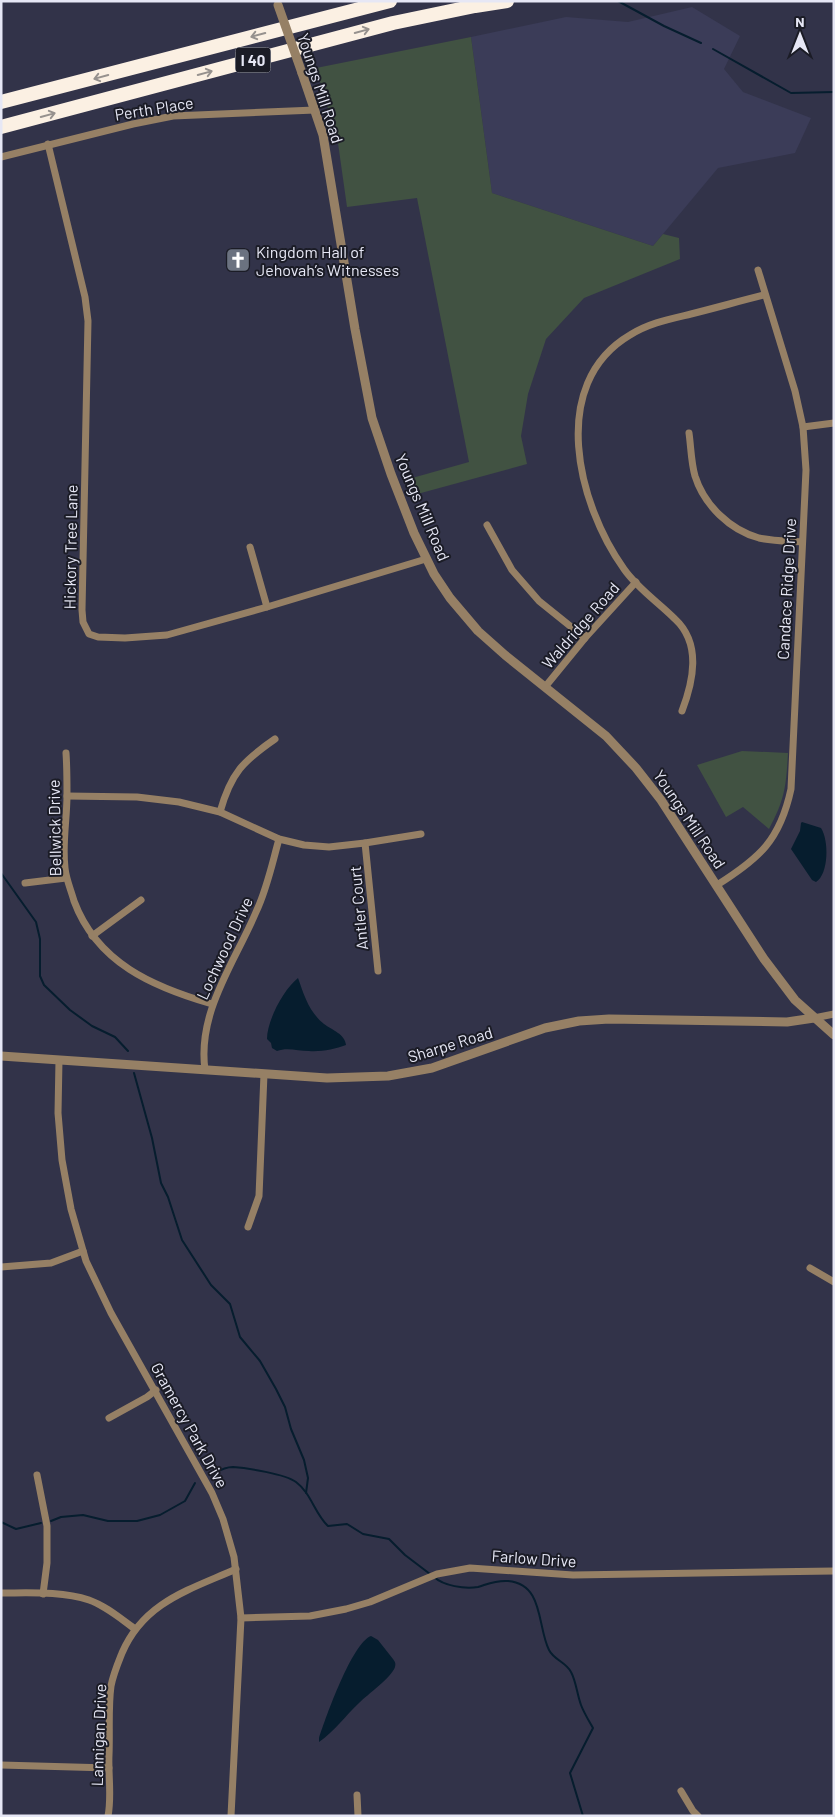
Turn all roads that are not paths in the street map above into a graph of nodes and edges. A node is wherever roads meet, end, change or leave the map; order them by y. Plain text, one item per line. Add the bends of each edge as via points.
1 (390, 1) edge
2 (507, 1) edge
3 (278, 3) edge
4 (1, 102) edge
5 (315, 110) junction
6 (1, 127) edge
7 (48, 144) junction
8 (1, 157) edge
9 (758, 270) dead end
10 (764, 295) junction
11 (834, 423) edge
12 (804, 427) junction
13 (689, 433) dead end
14 (487, 525) dead end
15 (802, 542) junction
16 (250, 547) dead end
17 (426, 559) junction
18 (636, 582) junction
19 (267, 607) junction
20 (585, 638) junction
21 (545, 687) junction
22 (682, 711) dead end
23 (275, 739) dead end
24 (66, 753) dead end
25 (67, 796) junction
26 (220, 812) junction
27 (420, 834) dead end
28 (279, 839) junction
29 (365, 843) junction
30 (66, 878) junction
31 (25, 883) dead end
32 (717, 885) junction
33 (142, 900) dead end
34 (92, 936) junction
35 (378, 971) dead end
36 (212, 1004) junction
37 (834, 1014) edge
38 (814, 1018) junction
39 (834, 1035) edge
40 (1, 1056) edge
41 (58, 1060) junction
42 (205, 1070) junction
43 (264, 1074) junction
44 (248, 1228) dead end
45 (83, 1251) junction
46 (1, 1267) edge
47 (810, 1268) dead end
48 (834, 1282) edge
49 (156, 1390) junction
50 (109, 1418) dead end
51 (37, 1475) dead end
52 (236, 1569) junction
53 (834, 1570) edge
54 (1, 1592) edge
55 (43, 1594) junction
56 (241, 1618) junction
57 (135, 1629) junction
58 (1, 1765) edge
59 (108, 1768) junction
60 (680, 1792) dead end
61 (358, 1795) dead end
62 (108, 1816) edge
63 (232, 1816) edge
64 (358, 1816) edge
65 (698, 1816) edge

1 -> 4 highway, I 40
6 -> 2 highway, I 40 via 393,23
3 - 5 street, Youngs Mill Road, bridge
5 - 7 street, Perth Place via 173,116
5 - 17 street, Youngs Mill Road via 328,158 369,408 391,474
7 - 8 street, Perth Place
7 - 19 street, Hickory Tree Lane via 88,321 83,622 89,634 98,637 156,636
9 - 10 street, Candace Ridge Drive
10 - 12 street, Candace Ridge Drive
10 - 18 street via 645,326 615,346 587,384 578,432 587,494 602,534 624,570
11 - 12 street
12 - 15 street, Candace Ridge Drive via 806,470
13 - 15 street via 699,486 722,518 760,538
14 - 20 street via 512,570 538,601
15 - 32 street, Candace Ridge Drive via 788,806 769,843 756,858
16 - 19 street
17 - 19 street, Hickory Tree Lane
17 - 21 street, Youngs Mill Road via 450,598 478,631
18 - 20 street, Waldridge Road
18 - 22 street via 677,620 686,633 693,667 692,684
20 - 21 street, Waldridge Road
21 - 32 street, Youngs Mill Road via 606,736 636,768
23 - 26 street via 252,755 236,774 229,784
24 - 25 street, Bellwick Drive
25 - 26 street via 162,800
25 - 30 street, Bellwick Drive
26 - 28 street
27 - 29 street
28 - 29 street via 329,847
28 - 36 street, Lochwood Drive via 262,898
29 - 35 street, Antler Court
30 - 31 street
30 - 34 street, Bellwick Drive via 78,911
32 - 38 street, Youngs Mill Road via 764,960 795,1000
33 - 34 street
34 - 36 street, Bellwick Drive via 104,951 135,974
36 - 42 street, Lochwood Drive via 204,1038
37 - 38 street
38 - 39 street, Youngs Mill Road
38 - 43 street, Sharpe Road via 777,1022 579,1021 545,1028 461,1059 410,1073 365,1078
40 - 41 street, Sharpe Road
41 - 42 street, Sharpe Road
41 - 45 street, Gramercy Park Drive via 62,1160
42 - 43 street, Sharpe Road
43 - 44 street via 259,1196
45 - 46 street via 51,1263
45 - 49 street, Gramercy Park Drive via 111,1313
47 - 48 street
49 - 50 street
49 - 52 street, Gramercy Park Drive via 212,1493 223,1519
51 - 55 street via 46,1526 47,1563
52 - 56 street, Gramercy Park Drive
52 - 57 street, Lannigan Drive via 166,1601
53 - 56 street, Farlow Drive via 573,1575 470,1568 437,1574 346,1609 310,1616
54 - 55 street
55 - 57 street via 89,1600
56 - 63 street, Gramercy Park Drive
57 - 59 street, Lannigan Drive via 111,1685
58 - 59 street
59 - 62 street, Lannigan Drive
60 - 65 street
61 - 64 street

